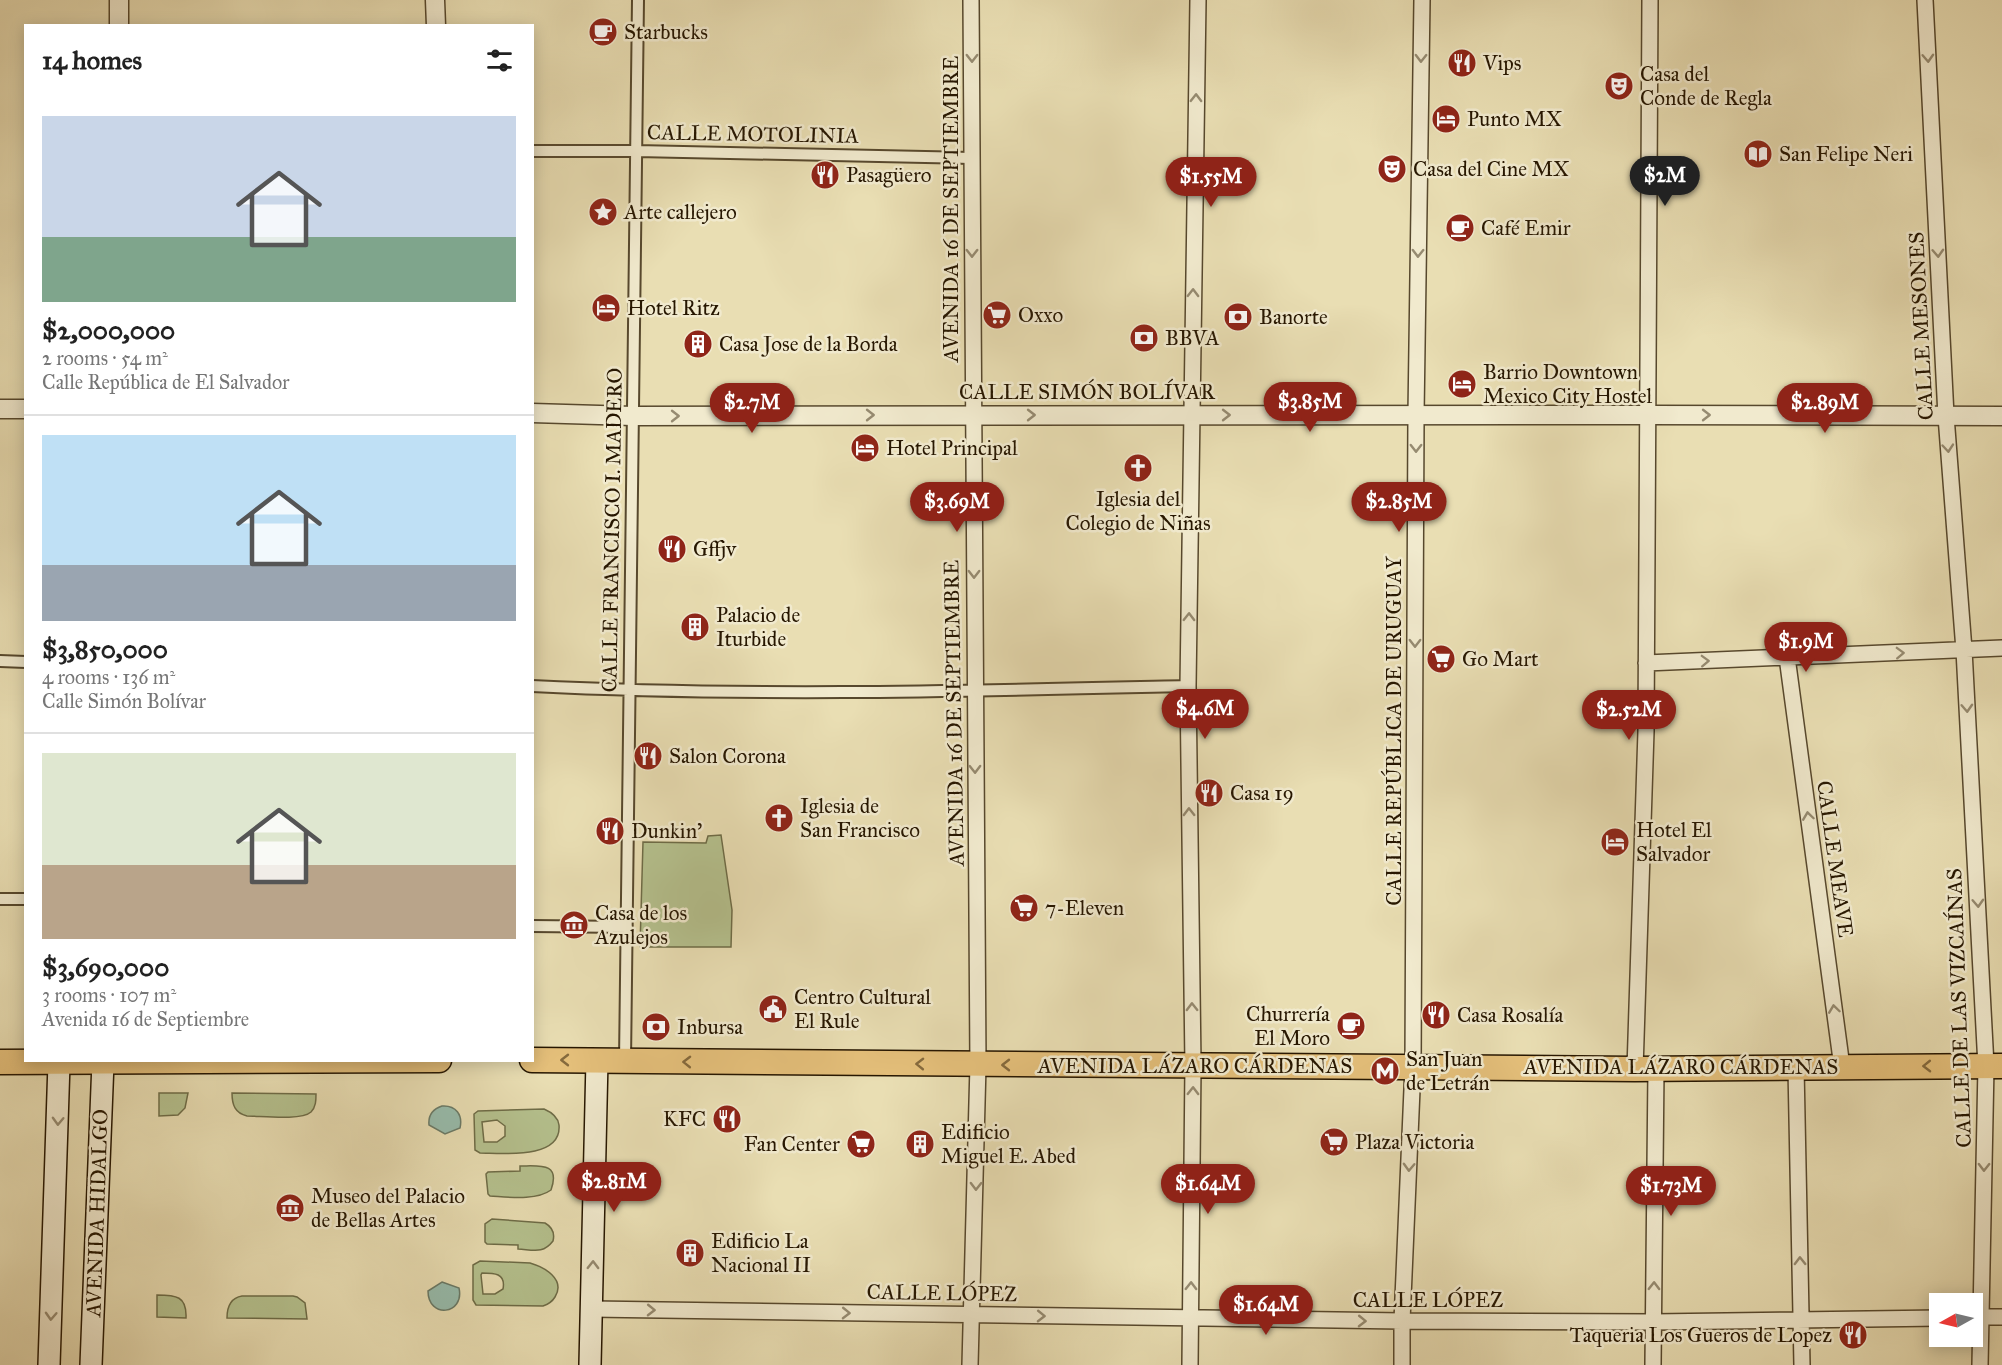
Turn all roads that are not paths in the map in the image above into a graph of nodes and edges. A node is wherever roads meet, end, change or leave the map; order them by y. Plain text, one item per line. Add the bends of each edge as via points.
1 (119, 0) edge
2 (435, 0) edge
3 (638, 0) edge
4 (971, 0) edge
5 (1198, 0) edge
6 (1422, 0) edge
7 (1650, 0) edge
8 (1926, 0) edge
9 (119, 24) edge
10 (436, 24) edge
11 (636, 151) junction
12 (534, 152) edge
13 (972, 158) junction
14 (0, 409) edge
15 (24, 409) edge
16 (534, 413) edge
17 (973, 415) junction
18 (1191, 415) junction
19 (1416, 415) junction
20 (1648, 415) junction
21 (633, 416) junction
22 (1946, 416) junction
23 (2002, 416) edge
24 (2002, 648) edge
25 (1964, 650) junction
26 (1787, 657) junction
27 (0, 661) edge
28 (24, 662) edge
29 (1646, 663) junction
30 (534, 686) edge
31 (1188, 686) junction
32 (630, 691) junction
33 (975, 691) junction
34 (0, 899) edge
35 (24, 899) edge
36 (534, 926) edge
37 (627, 927) junction
38 (534, 1060) edge
39 (597, 1060) junction
40 (625, 1061) junction
41 (0, 1062) edge
42 (81, 1062) edge
43 (103, 1062) edge
44 (59, 1063) junction
45 (978, 1065) junction
46 (1193, 1065) junction
47 (1413, 1066) junction
48 (1994, 1066) edge
49 (1842, 1067) junction
50 (1796, 1068) junction
51 (1646, 1069) junction
52 (1979, 1293) edge
53 (592, 1309) junction
54 (972, 1315) junction
55 (1983, 1317) edge
56 (2002, 1317) edge
57 (1190, 1318) junction
58 (1929, 1318) edge
59 (1801, 1320) junction
60 (1402, 1321) junction
61 (1654, 1322) junction
62 (1979, 1347) edge
63 (49, 1365) edge
64 (91, 1365) edge
65 (591, 1365) edge
66 (970, 1365) edge
67 (1190, 1365) edge
68 (1402, 1365) edge
69 (1653, 1365) edge
70 (1802, 1365) edge
71 (1980, 1365) edge

1 - 9 street
2 - 10 street
3 - 11 street, CALLE FRANCISCO I. MADERO
4 -> 13 street, AVENIDA 16 DE SEPTIEMBRE
18 -> 5 street
6 -> 19 street, CALLE REPÚBLICA DE URUGUAY
7 - 20 street
8 -> 22 street, CALLE MESONES
11 - 12 street, CALLE MOTOLINIA
11 - 13 street, CALLE MOTOLINIA
11 - 21 street, CALLE FRANCISCO I. MADERO
13 -> 17 street, AVENIDA 16 DE SEPTIEMBRE
14 - 15 street
16 - 21 street, CALLE SIMÓN BOLÍVAR
17 -> 18 street, CALLE SIMÓN BOLÍVAR
21 -> 17 street, CALLE SIMÓN BOLÍVAR
17 -> 33 street, AVENIDA 16 DE SEPTIEMBRE
18 -> 19 street, CALLE SIMÓN BOLÍVAR
31 -> 18 street
19 - 20 street, CALLE SIMÓN BOLÍVAR
19 -> 47 street, CALLE REPÚBLICA DE URUGUAY
20 -> 22 street, CALLE SIMÓN BOLÍVAR
20 - 29 street
21 - 32 street, CALLE FRANCISCO I. MADERO
22 - 23 street, CALLE SIMÓN BOLÍVAR
22 -> 25 street, CALLE MESONES
24 - 25 street
26 -> 25 street
25 -> 48 street, CALLE DE LAS VIZCAÍNAS
29 -> 26 street
49 -> 26 street, CALLE MEAVE
27 - 28 street
29 - 51 street
30 - 32 street
31 - 33 street
46 -> 31 street
32 - 33 street
32 - 37 street, CALLE FRANCISCO I. MADERO
33 -> 45 street, AVENIDA 16 DE SEPTIEMBRE
34 - 35 street
36 - 37 street
37 - 40 street, CALLE FRANCISCO I. MADERO
39 -> 38 main road, AVENIDA LÁZARO CÁRDENAS
39 - 40 main road, AVENIDA LÁZARO CÁRDENAS
53 -> 39 main road
45 -> 40 main road, AVENIDA LÁZARO CÁRDENAS
41 - 44 main road
42 - 44 main road
43 - 64 main road, AVENIDA HIDALGO
44 -> 63 main road, AVENIDA HIDALGO
46 -> 45 main road, AVENIDA LÁZARO CÁRDENAS
45 -> 54 street, AVENIDA 16 DE SEPTIEMBRE
46 - 47 main road, AVENIDA LÁZARO CÁRDENAS
57 -> 46 street
47 - 51 main road, AVENIDA LÁZARO CÁRDENAS
47 -> 60 street, CALLE REPÚBLICA DE URUGUAY
48 -> 49 main road, AVENIDA LÁZARO CÁRDENAS
48 -> 52 street, CALLE DE LAS VIZCAÍNAS
49 - 50 main road, AVENIDA LÁZARO CÁRDENAS
50 - 51 main road, AVENIDA LÁZARO CÁRDENAS
59 -> 50 street
61 -> 51 street
53 -> 54 street, CALLE LÓPEZ
53 - 65 main road
54 -> 57 street, CALLE LÓPEZ
54 - 66 street, AVENIDA 16 DE SEPTIEMBRE
55 - 56 street
57 -> 60 street, CALLE LÓPEZ
57 - 67 street
58 - 59 street, CALLE LÓPEZ
59 - 61 street, CALLE LÓPEZ
59 - 70 street
60 - 61 street, CALLE LÓPEZ
60 - 68 street, CALLE REPÚBLICA DE URUGUAY
61 - 69 street
62 - 71 street, CALLE DE LAS VIZCAÍNAS

